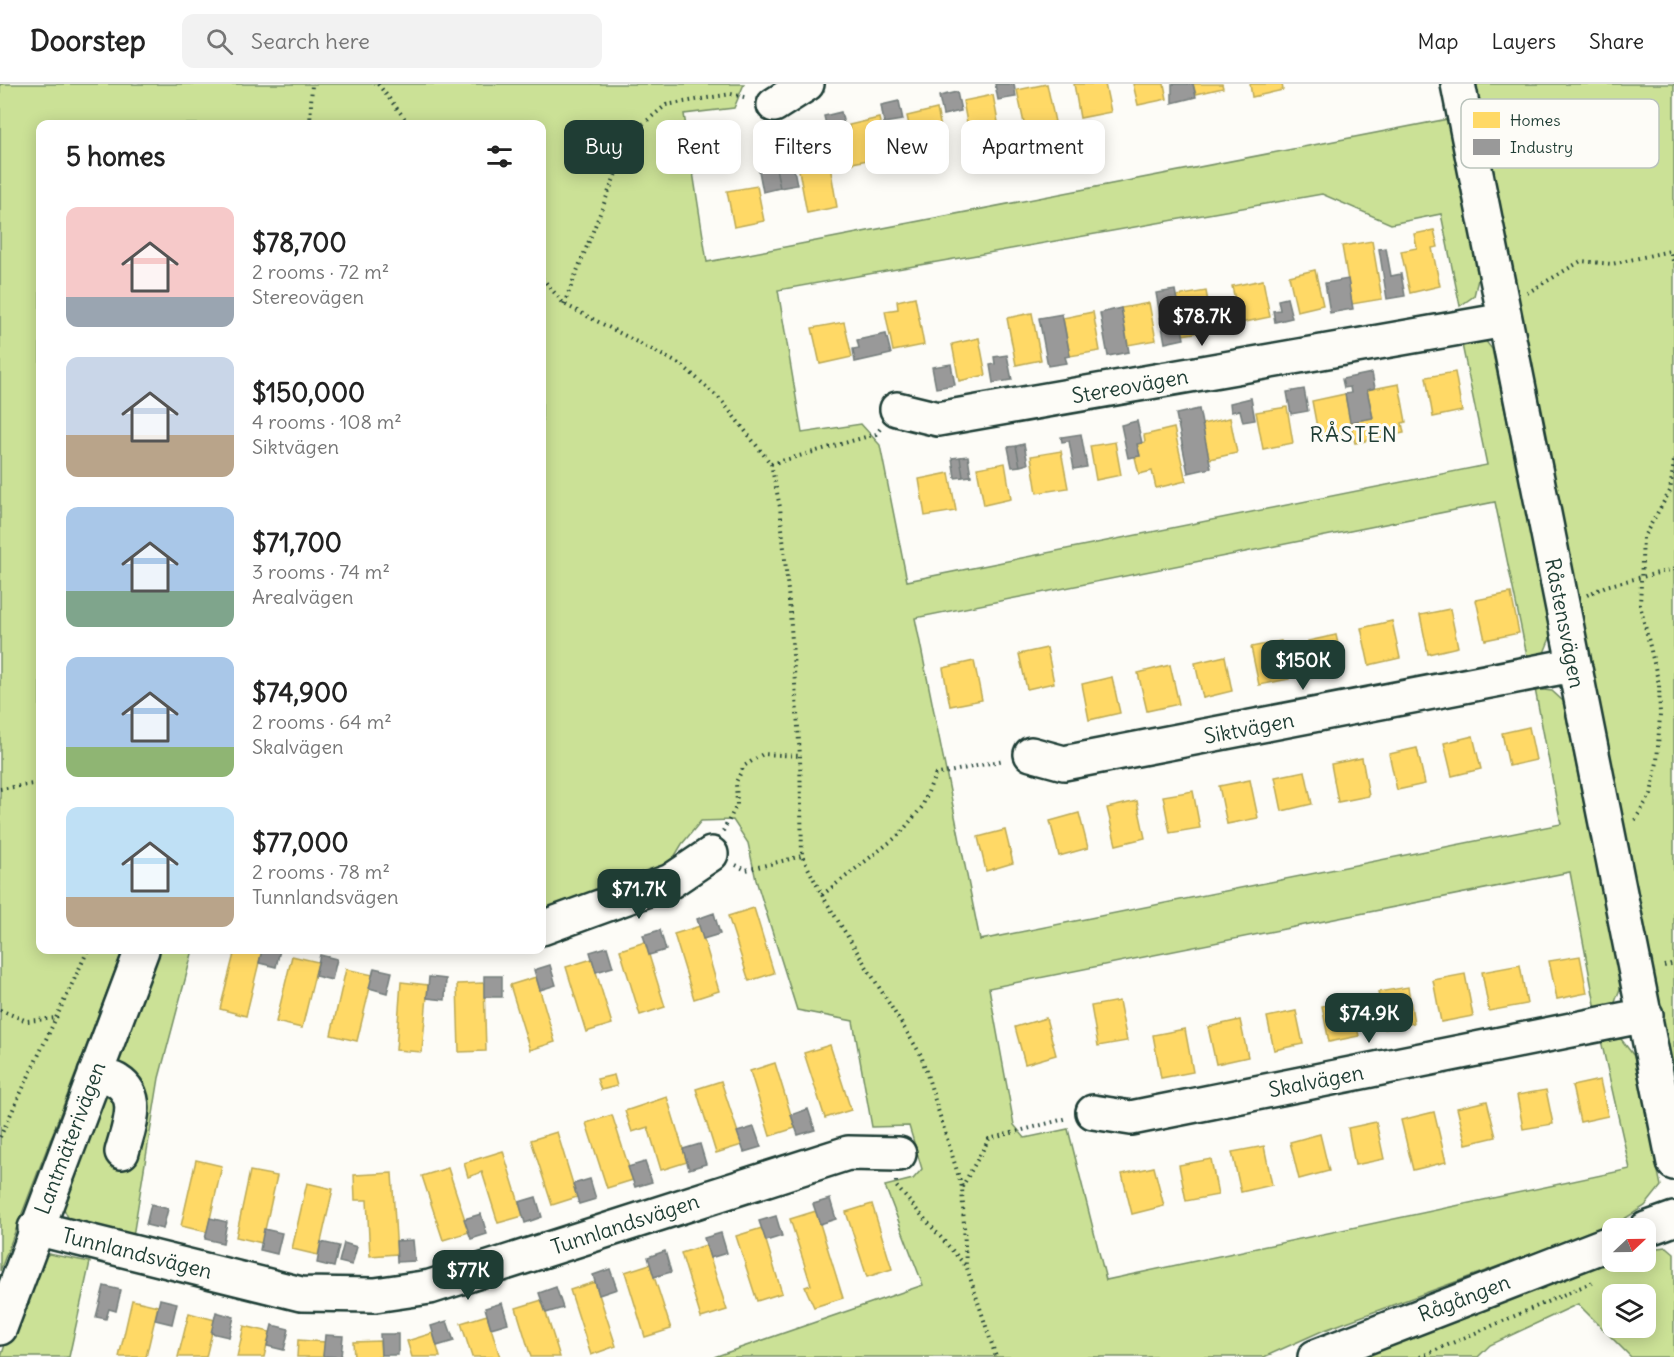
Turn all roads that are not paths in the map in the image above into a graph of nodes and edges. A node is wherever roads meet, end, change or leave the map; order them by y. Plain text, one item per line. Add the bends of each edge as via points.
1 (807, 84) edge
2 (1458, 84) edge
3 (1461, 99) edge
4 (774, 105) road end
5 (1475, 168) edge
6 (1503, 313) junction
7 (897, 409) road end
8 (1573, 665) junction
9 (1031, 754) road end
10 (711, 854) road end
11 (546, 927) edge
12 (140, 954) edge
13 (1646, 1015) junction
14 (94, 1074) junction
15 (1093, 1112) road end
16 (122, 1152) dead end
17 (899, 1154) road end
18 (1674, 1163) edge
19 (1674, 1219) edge
20 (1656, 1225) edge
21 (35, 1228) junction
22 (1602, 1246) edge
23 (0, 1328) edge
24 (1316, 1357) edge

1 - 4 street
2 - 3 street, Råstensvägen
5 - 6 street, Råstensvägen
6 - 7 street, Stereovägen via 938,420
6 - 8 street, Råstensvägen
8 - 9 street, Siktvägen via 1064,763
8 - 13 street, Råstensvägen
10 - 11 street via 671,881
12 - 14 street, Lantmäterivägen
13 - 15 street, Skalvägen via 1131,1118
13 - 18 street, Råstensvägen
14 - 16 street via 118,1081 130,1096 133,1108
14 - 21 street, Lantmäterivägen
17 - 21 street, Tunnlandsvägen via 848,1153 430,1287 375,1295 301,1294
19 - 20 street
21 - 23 street, Lantmäterivägen
22 - 24 street, Rågången

